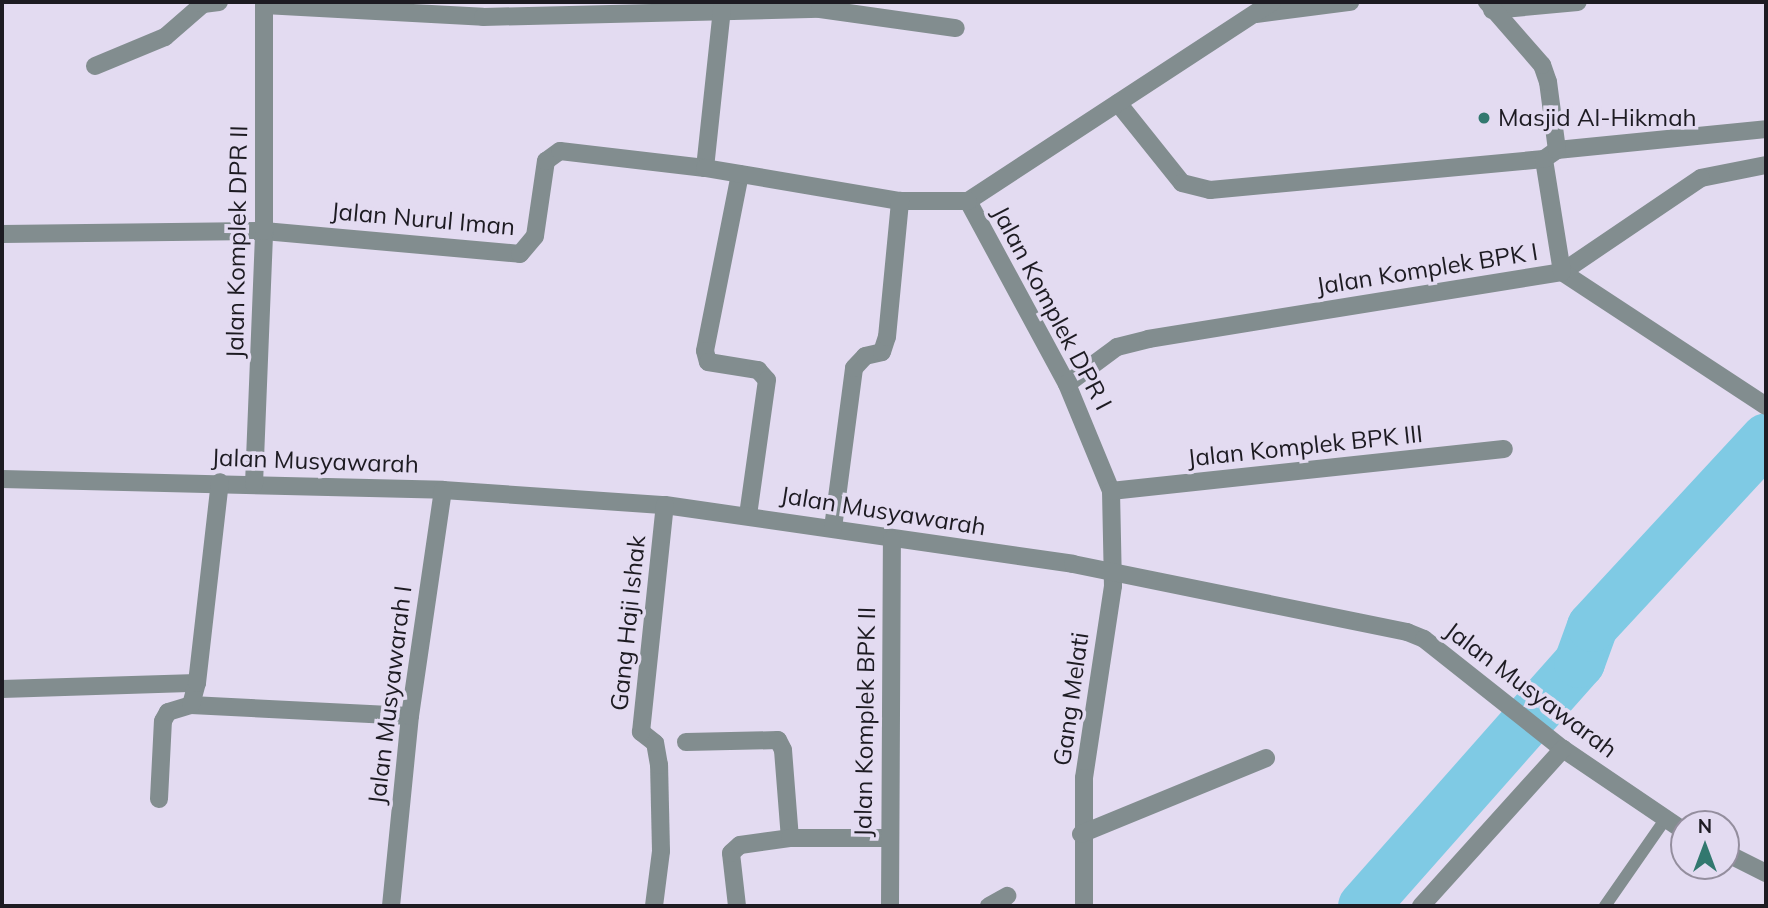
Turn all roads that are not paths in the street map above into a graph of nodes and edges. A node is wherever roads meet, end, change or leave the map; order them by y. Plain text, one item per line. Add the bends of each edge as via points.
1 (219, 2) edge
2 (1272, 2) edge
3 (1350, 2) edge
4 (1578, 2) edge
5 (264, 4) edge
6 (819, 5) edge
7 (1490, 6) edge
8 (723, 9) junction
9 (483, 10) edge
10 (1245, 16) junction
11 (956, 28) dead end
12 (95, 66) dead end
13 (1118, 103) junction
14 (1766, 129) edge
15 (1551, 154) junction
16 (1766, 164) edge
17 (705, 169) junction
18 (740, 174) junction
19 (900, 201) junction
20 (968, 201) junction
21 (264, 231) junction
22 (2, 234) edge
23 (1562, 272) junction
24 (1067, 384) junction
25 (1766, 406) edge
26 (1504, 449) dead end
27 (2, 480) edge
28 (220, 482) junction
29 (254, 484) junction
30 (443, 490) junction
31 (1111, 491) junction
32 (665, 505) junction
33 (748, 514) junction
34 (833, 528) junction
35 (892, 538) junction
36 (1113, 572) junction
37 (197, 683) junction
38 (2, 689) edge
39 (191, 705) junction
40 (410, 716) junction
41 (686, 742) dead end
42 (1562, 748) junction
43 (1266, 758) dead end
44 (159, 799) dead end
45 (1664, 821) junction
46 (1670, 824) edge
47 (1081, 834) junction
48 (790, 838) junction
49 (887, 838) junction
50 (1740, 860) edge
51 (1766, 873) edge
52 (1007, 896) dead end
53 (391, 906) edge
54 (654, 906) edge
55 (737, 906) edge
56 (890, 906) edge
57 (989, 906) edge
58 (1084, 906) edge
59 (1421, 906) edge
60 (1605, 906) edge

1 - 12 street via 203,4 165,37
2 - 10 street, Jalan Komplek DPR I
3 - 10 street
4 - 7 street
5 - 9 street
5 - 21 street, Jalan Komplek DPR II
6 - 8 street
6 - 11 street
7 - 15 street, Jalan Komplek BPK I via 1542,65 1556,123
8 - 9 street
8 - 17 street
10 - 13 street, Jalan Komplek DPR I
13 - 15 street via 1173,174 1196,188
13 - 20 street, Jalan Komplek DPR I
14 - 15 street
15 - 23 street, Jalan Komplek BPK I
16 - 23 street via 1701,178
17 - 18 street, Jalan Nurul Iman
17 - 21 street, Jalan Nurul Iman via 554,152 546,161 535,236 520,254
18 - 19 street, Jalan Nurul Iman
18 - 33 street via 705,351 708,362 758,370 767,380
19 - 20 street, Jalan Nurul Iman
19 - 34 street via 887,337 882,352 865,356 854,368
20 - 24 street, Jalan Komplek DPR I
21 - 22 street, Jalan Nurul Iman
21 - 29 street, Jalan Komplek DPR II
23 - 24 street, Jalan Komplek BPK I via 1148,339 1117,347
23 - 25 street
24 - 31 street, Jalan Komplek DPR I
26 - 31 street, Jalan Komplek BPK III
27 - 28 street, Jalan Musyawarah
28 - 29 street, Jalan Musyawarah
28 - 37 street
29 - 30 street, Jalan Musyawarah
30 - 32 street, Jalan Musyawarah
30 - 40 street, Jalan Musyawarah I
31 - 36 street, Jalan Komplek DPR I
32 - 33 street, Jalan Musyawarah
32 - 54 street, Gang Haji Ishak via 641,732 655,743 659,765 661,852
33 - 34 street, Jalan Musyawarah
34 - 35 street, Jalan Musyawarah
35 - 36 street, Jalan Musyawarah
35 - 49 street, Jalan Komplek BPK II
36 - 42 street, Jalan Musyawarah via 1413,634
36 - 47 street, Gang Melati via 1084,778
37 - 38 street
37 - 39 street
39 - 40 street
39 - 44 street via 168,712 163,721
40 - 53 street, Jalan Musyawarah I
41 - 48 street via 778,740 783,750
42 - 45 street, Jalan Musyawarah
42 - 59 street
43 - 47 street
45 - 46 street, Jalan Musyawarah
45 - 60 lane
47 - 58 street, Gang Melati
48 - 49 street
48 - 55 street via 734,848
49 - 56 street, Jalan Komplek BPK II
50 - 51 street
52 - 57 street

